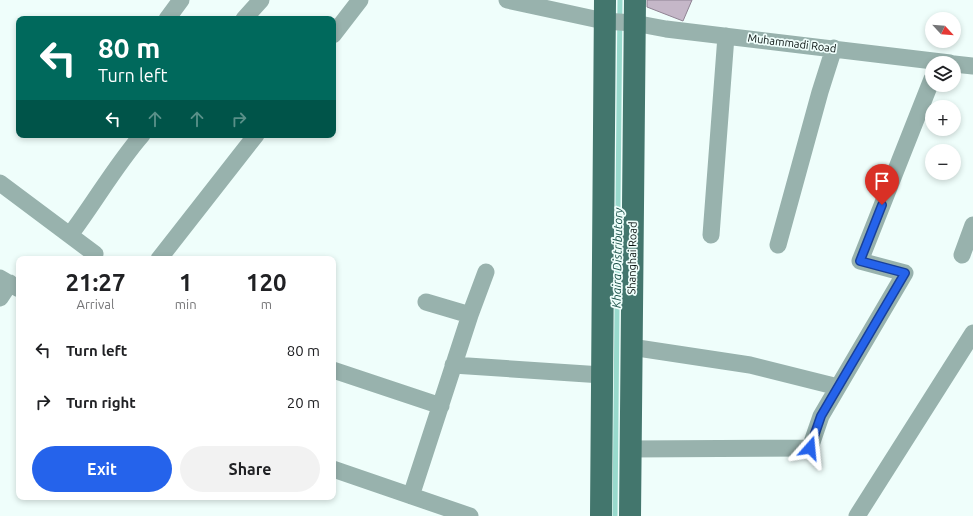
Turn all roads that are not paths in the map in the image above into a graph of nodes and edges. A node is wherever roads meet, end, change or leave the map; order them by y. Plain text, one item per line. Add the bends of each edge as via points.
1 (181, 0) edge
2 (261, 0) edge
3 (360, 0) edge
4 (507, 0) edge
5 (635, 0) edge
6 (169, 16) edge
7 (247, 16) edge
8 (617, 18) edge
9 (336, 31) edge
10 (726, 36) junction
11 (834, 48) junction
12 (925, 60) edge
13 (961, 65) edge
14 (973, 66) edge
15 (927, 92) edge
16 (140, 138) edge
17 (254, 138) edge
18 (0, 183) edge
19 (973, 225) edge
20 (70, 235) junction
21 (711, 235) dead end
22 (778, 245) dead end
23 (962, 255) dead end
24 (94, 256) edge
25 (161, 256) edge
26 (486, 272) dead end
27 (10, 283) edge
28 (0, 298) edge
29 (426, 302) dead end
30 (470, 315) junction
31 (973, 333) edge
32 (631, 347) junction
33 (454, 365) junction
34 (336, 371) edge
35 (602, 376) junction
36 (838, 387) junction
37 (441, 406) junction
38 (630, 449) junction
39 (336, 470) edge
40 (411, 496) junction
41 (470, 516) edge
42 (601, 516) edge
43 (630, 516) edge
44 (857, 516) edge

1 - 6 street
2 - 7 street
3 - 9 street
4 - 8 street, Muhammadi Road
5 - 8 main road, Shanghai Road
8 - 10 street, Muhammadi Road
8 - 32 main road, Shanghai Road
8 - 35 main road, Shanghai Road
10 - 11 street, Muhammadi Road
10 - 21 street
11 - 12 street, Muhammadi Road
11 - 22 street
13 - 14 street, Muhammadi Road
15 - 36 street via 860,261 905,273
16 - 20 street
17 - 25 street
18 - 20 street
19 - 23 street
20 - 24 street via 95,254
26 - 30 street
27 - 28 street
29 - 30 street
30 - 33 street
31 - 44 street
32 - 36 street via 750,365
32 - 38 main road, Shanghai Road
33 - 35 street
33 - 37 street
34 - 37 street
35 - 42 main road, Shanghai Road
36 - 38 street via 821,416 810,448
37 - 40 street
38 - 43 main road, Shanghai Road
39 - 40 street
40 - 41 street

